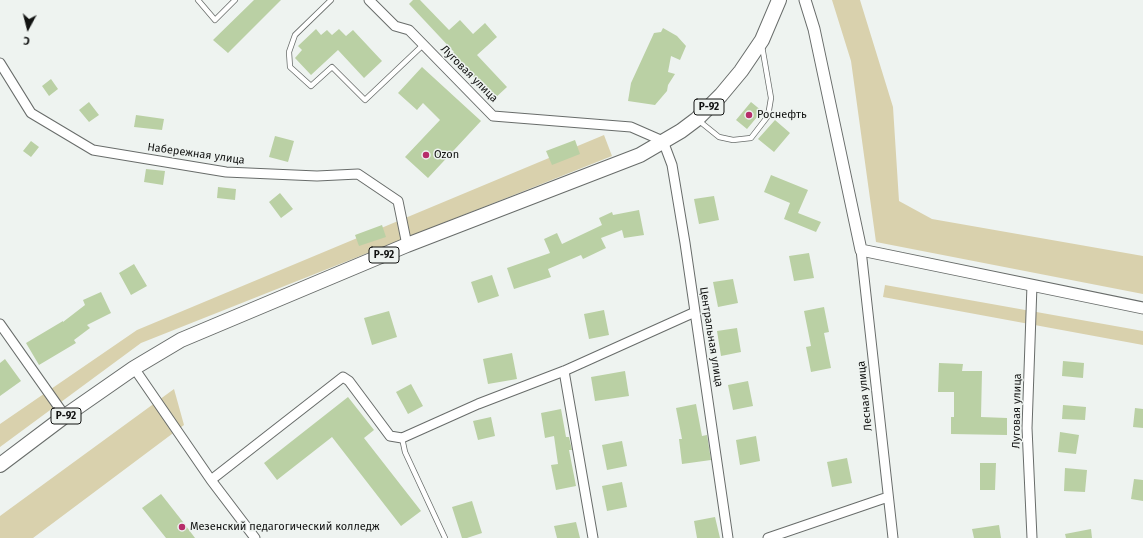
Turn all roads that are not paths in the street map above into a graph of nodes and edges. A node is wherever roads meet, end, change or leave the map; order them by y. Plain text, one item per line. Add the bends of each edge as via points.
1 (198, 0) edge
2 (235, 0) edge
3 (331, 0) edge
4 (369, 0) edge
5 (778, 0) edge
6 (805, 0) edge
7 (762, 40) junction
8 (423, 45) junction
9 (0, 63) edge
10 (697, 119) junction
11 (663, 141) junction
12 (408, 245) junction
13 (861, 250) junction
14 (1032, 285) junction
15 (1143, 308) edge
16 (696, 312) junction
17 (0, 324) edge
18 (134, 368) junction
19 (564, 371) junction
20 (65, 416) junction
21 (402, 438) junction
22 (0, 465) edge
23 (211, 480) junction
24 (888, 497) junction
25 (255, 538) edge
26 (445, 538) edge
27 (593, 538) edge
28 (728, 538) edge
29 (768, 538) edge
30 (893, 538) edge
31 (1032, 538) edge

1 - 2 lane via 215,20
3 - 8 lane via 295,35 289,52 290,67 311,86 332,68 365,100
4 - 8 street, Луговая улица via 395,26 409,30
5 - 7 main road, Р-92
6 - 13 street via 814,28
7 - 10 main road, Р-92 via 741,71
7 - 10 lane via 771,98 768,116 751,138 733,140 719,137
8 - 11 street, Луговая улица via 493,116 632,127
9 - 12 street, Набережная улица via 31,113 93,150 226,172 317,176 358,174 398,201
10 - 11 main road, Р-92
11 - 12 main road, Р-92 via 640,155
11 - 16 street, Центральная улица via 672,165
12 - 18 main road, Р-92 via 181,340
13 - 14 street
13 - 24 street, Лесная улица
14 - 15 street
14 - 31 street, Луговая улица via 1027,428
16 - 19 street
16 - 28 street, Центральная улица
17 - 20 street
18 - 20 main road, Р-92
18 - 23 street
19 - 21 street via 478,404
19 - 27 street
20 - 22 main road, Р-92
21 - 23 street via 390,436 349,380 343,377
21 - 26 lane via 405,452
23 - 25 street
24 - 29 street
24 - 30 street, Лесная улица

